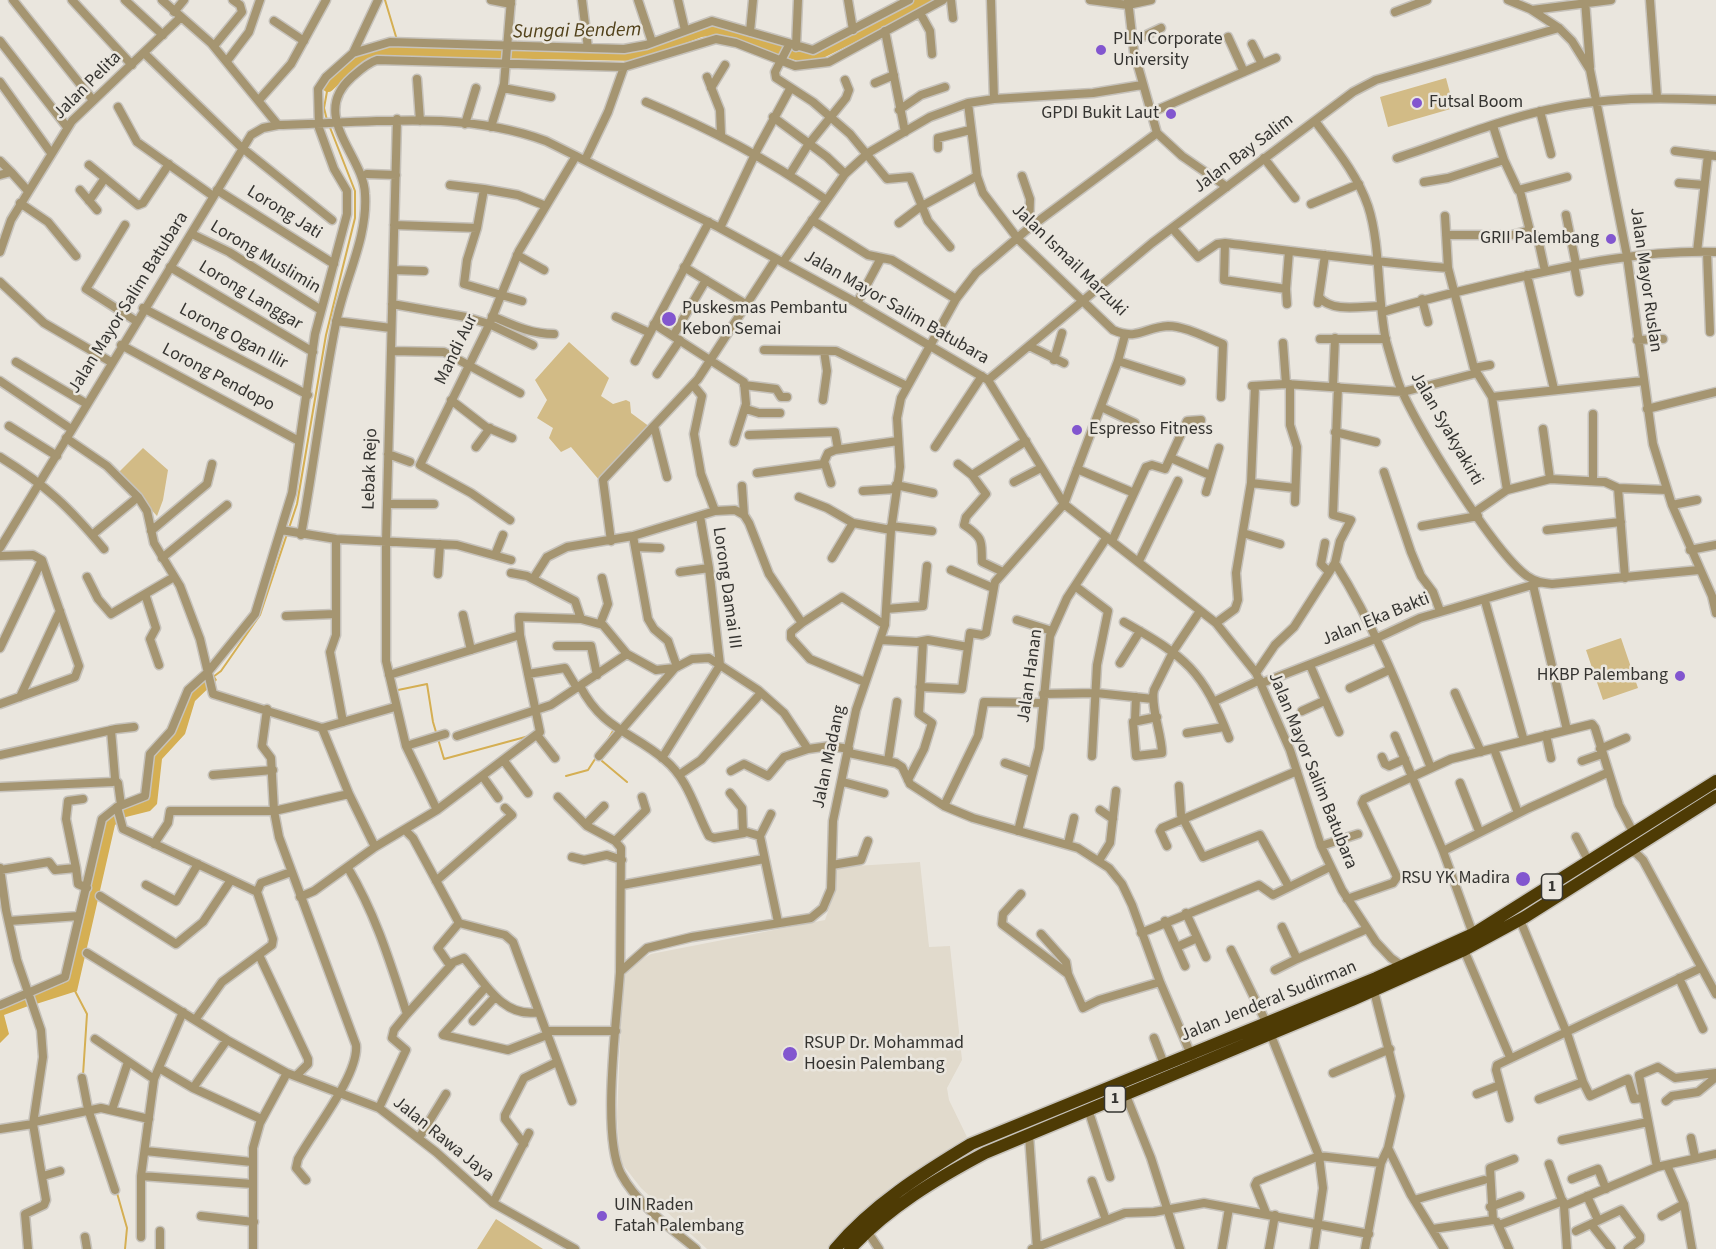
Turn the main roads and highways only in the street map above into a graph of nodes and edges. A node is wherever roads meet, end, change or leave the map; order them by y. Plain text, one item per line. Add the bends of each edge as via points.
1 (1716, 780) edge
2 (1716, 796) edge
3 (1621, 850) junction
4 (1268, 1028) junction
5 (1193, 1059) junction
6 (1123, 1089) junction
7 (1068, 1111) junction
8 (836, 1249) edge
9 (850, 1249) edge

1 - 3 highway, Jalan Jenderal Sudirman / 1 via 1633,832
2 - 3 highway, Jalan Jenderal Sudirman / 1
3 - 4 highway, Jalan Jenderal Sudirman / 1 via 1589,862 1473,934
3 - 4 highway, Jalan Jenderal Sudirman / 1 via 1520,920 1464,950 1374,991
4 - 5 highway, Jalan Jenderal Sudirman / 1
5 - 6 highway, Jalan Jenderal Sudirman / 1
5 - 6 highway, Jalan Jenderal Sudirman / 1 via 1164,1064
6 - 7 highway, Jalan Jenderal Sudirman / 1
6 - 7 highway, Jalan Jenderal Sudirman / 1 via 1088,1109
7 - 8 highway, Jalan Jenderal Sudirman / 1 via 971,1144 877,1209
7 - 9 highway, Jalan Jenderal Sudirman / 1 via 1029,1135 939,1177 867,1231

